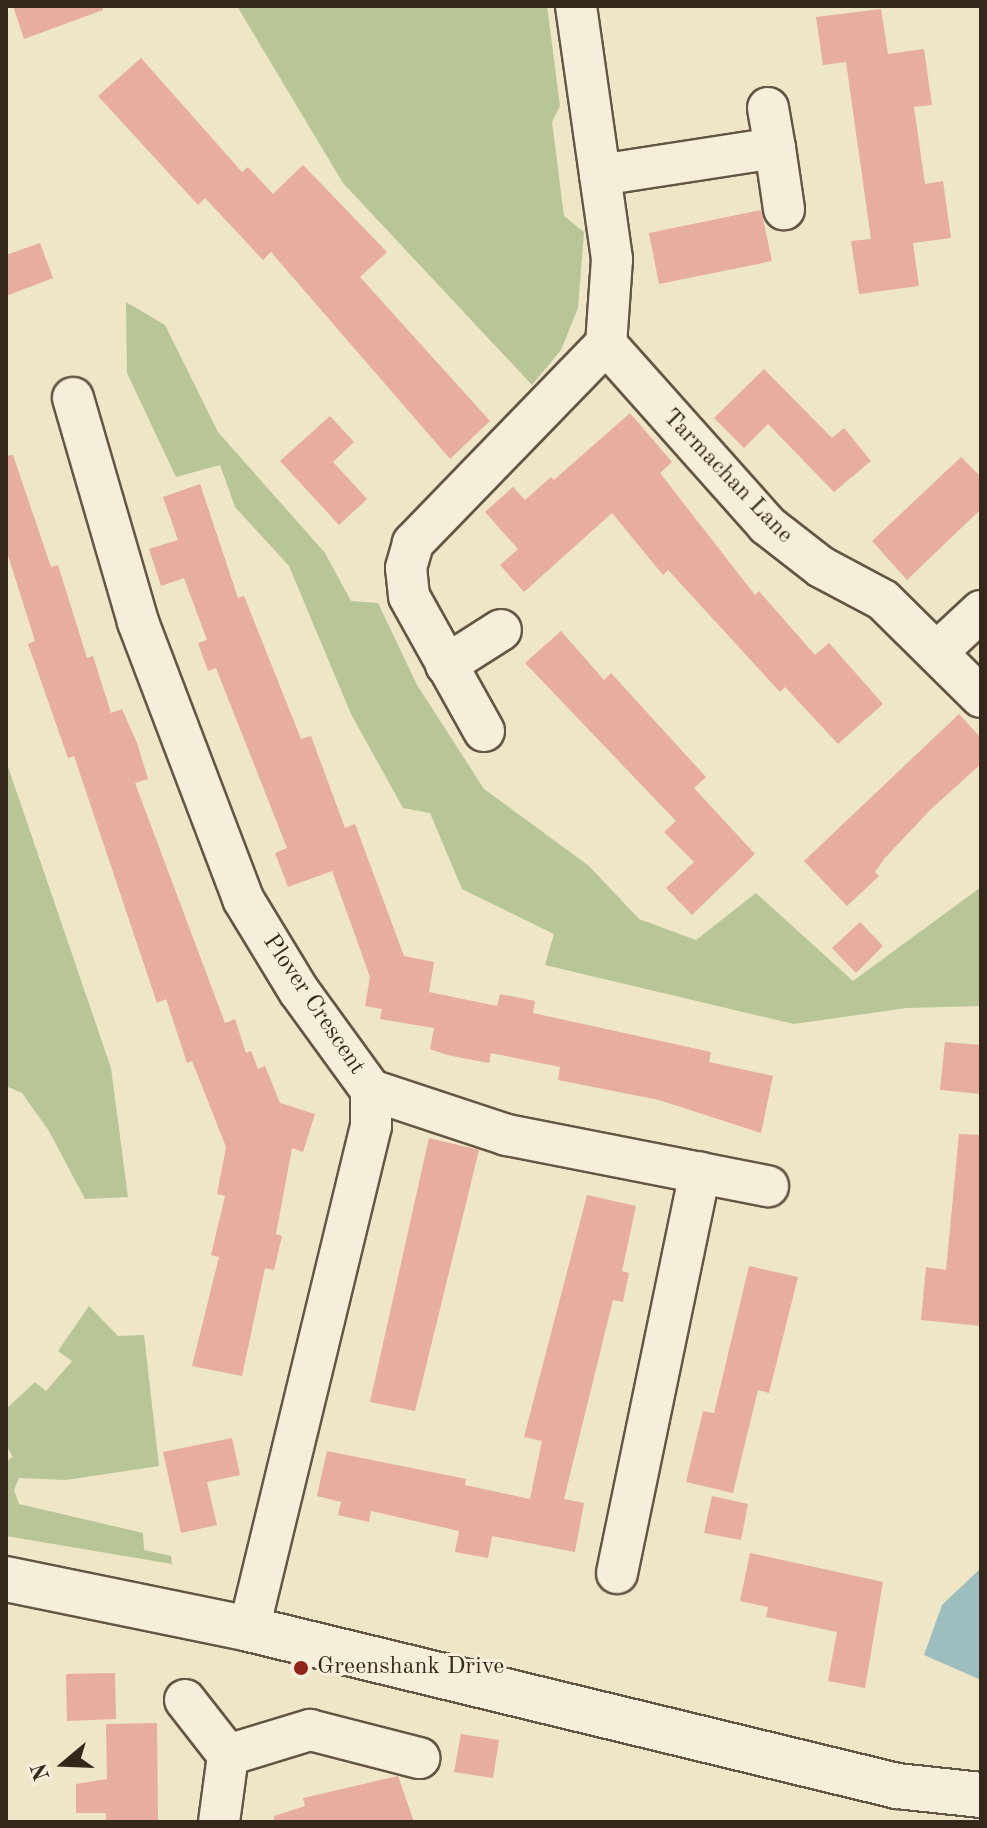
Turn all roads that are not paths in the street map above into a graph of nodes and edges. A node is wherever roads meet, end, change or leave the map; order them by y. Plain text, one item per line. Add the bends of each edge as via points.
1 (576, 6) edge
2 (768, 108) dead end
3 (775, 148) junction
4 (600, 175) junction
5 (784, 209) dead end
6 (606, 344) junction
7 (73, 398) dead end
8 (981, 611) edge
9 (501, 630) dead end
10 (937, 652) junction
11 (446, 665) junction
12 (981, 697) edge
13 (484, 731) dead end
14 (371, 1090) junction
15 (700, 1173) junction
16 (768, 1186) dead end
17 (617, 1573) dead end
18 (6, 1579) edge
19 (249, 1629) junction
20 (185, 1700) dead end
21 (228, 1755) junction
22 (419, 1758) dead end
23 (897, 1786) junction
24 (981, 1795) edge
25 (219, 1822) edge
26 (948, 1822) edge

1 - 4 street
2 - 3 street
3 - 4 street
3 - 5 street
4 - 6 street via 612,259
6 - 10 street, Tarmachan Lane via 767,525 821,567 883,600
6 - 11 street via 413,543 406,568 409,596
7 - 14 street, Plover Crescent via 138,622 243,899 299,991
8 - 10 street
9 - 11 street
10 - 12 street, Tarmachan Lane
11 - 13 street
14 - 15 street via 507,1135
14 - 19 street, Plover Crescent via 371,1126
15 - 16 street
15 - 17 street
18 - 19 street
19 - 23 street
20 - 21 street
21 - 22 street via 310,1730
21 - 25 street
23 - 24 street
23 - 26 street

